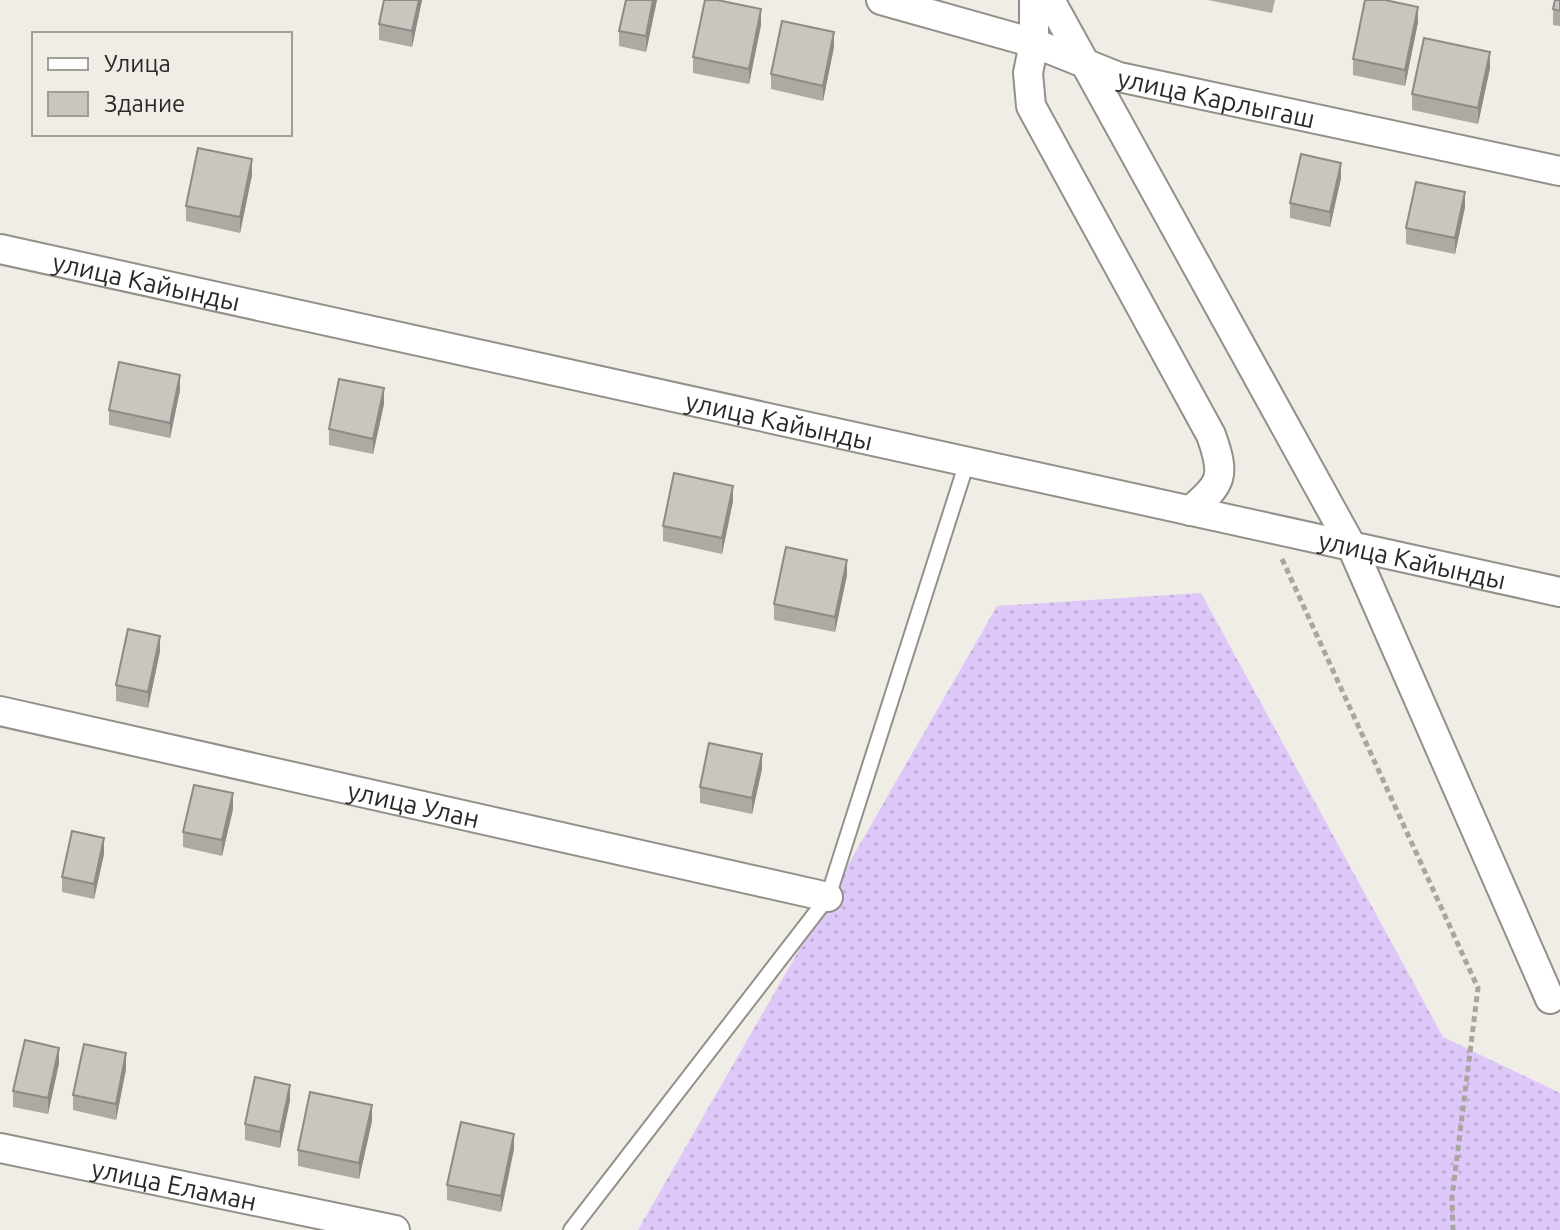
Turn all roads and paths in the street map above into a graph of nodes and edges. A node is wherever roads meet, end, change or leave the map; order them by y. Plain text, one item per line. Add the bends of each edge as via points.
1 (881, 0) edge
2 (1034, 0) edge
3 (1050, 0) edge
4 (1034, 43) junction
5 (1084, 63) junction
6 (1560, 171) edge
7 (0, 249) edge
8 (967, 462) junction
9 (1190, 511) junction
10 (1268, 528) junction
11 (1352, 547) junction
12 (1560, 592) edge
13 (0, 711) edge
14 (828, 897) junction
15 (1550, 999) dead end
16 (0, 1148) edge
17 (395, 1230) edge
18 (571, 1230) edge
19 (1453, 1230) edge

1 - 4 street, улица Карлыгаш
2 - 4 street
3 - 5 street
4 - 5 street, улица Карлыгаш
4 - 9 street via 1028,73 1031,106 1211,435 1221,463 1215,489
5 - 6 street, улица Карлыгаш via 1119,77
5 - 11 street
7 - 8 street, улица Кайынды
8 - 9 street, улица Кайынды
8 - 14 lane
9 - 10 street, улица Кайынды
10 - 11 street, улица Кайынды
10 - 19 path via 1478,988 1452,1197
11 - 12 street, улица Кайынды
11 - 15 street
13 - 14 street, улица Улан
14 - 18 lane
16 - 17 street, улица Еламан

